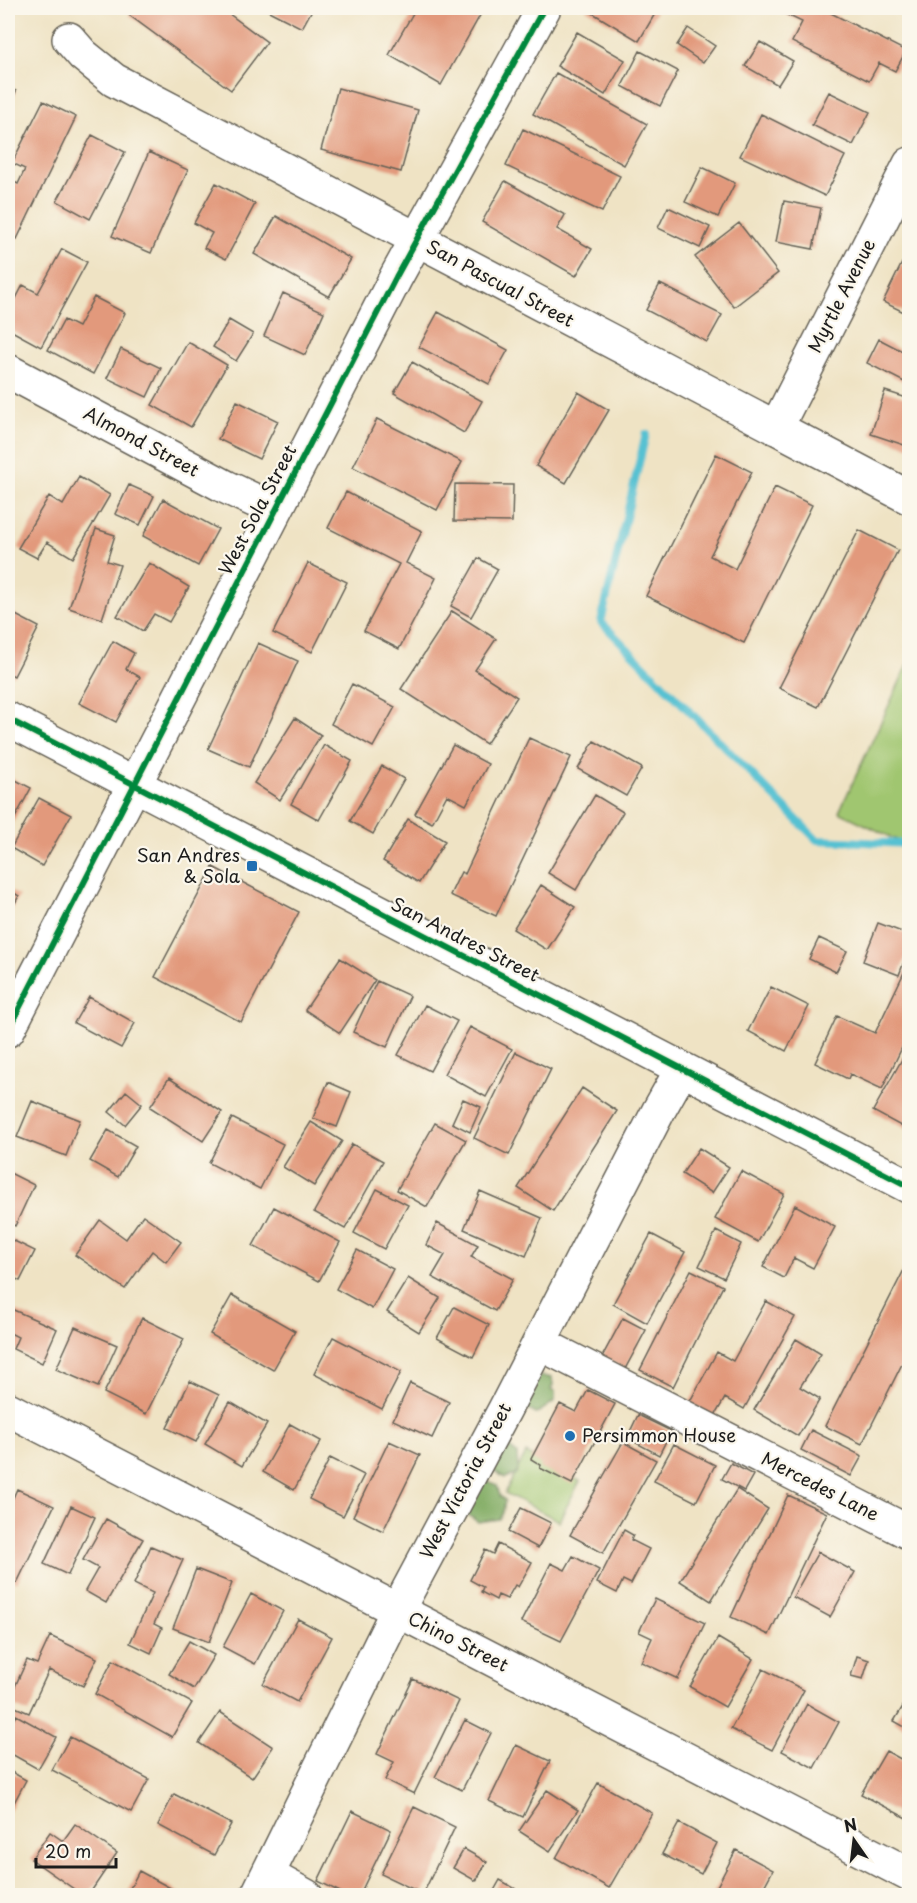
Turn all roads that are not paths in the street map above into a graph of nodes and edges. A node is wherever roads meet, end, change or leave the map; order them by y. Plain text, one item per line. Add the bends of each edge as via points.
1 (544, 8) edge
2 (69, 39) dead end
3 (909, 164) edge
4 (416, 240) junction
5 (8, 371) edge
6 (776, 428) junction
7 (909, 498) edge
8 (275, 510) junction
9 (8, 719) edge
10 (134, 785) junction
11 (8, 1030) edge
12 (682, 1069) junction
13 (909, 1187) edge
14 (539, 1343) junction
15 (8, 1409) edge
16 (909, 1533) edge
17 (397, 1611) junction
18 (909, 1875) edge
19 (262, 1885) edge
20 (306, 1896) edge

1 - 4 street, West Sola Street
2 - 4 street, San Pascual Street via 114,80
3 - 6 street, Myrtle Avenue
4 - 6 street, San Pascual Street
4 - 8 street, West Sola Street
5 - 8 street, Almond Street
6 - 7 street, San Pascual Street
8 - 10 street, West Sola Street
9 - 10 street, San Andres Street
10 - 11 street, West Sola Street
10 - 12 street, San Andres Street
12 - 13 street, San Andres Street
12 - 14 street, West Victoria Street
14 - 16 street, Mercedes Lane
14 - 17 street, West Victoria Street
15 - 17 street, Chino Street
17 - 18 street, Chino Street
17 - 19 street, West Victoria Street
19 - 20 street

